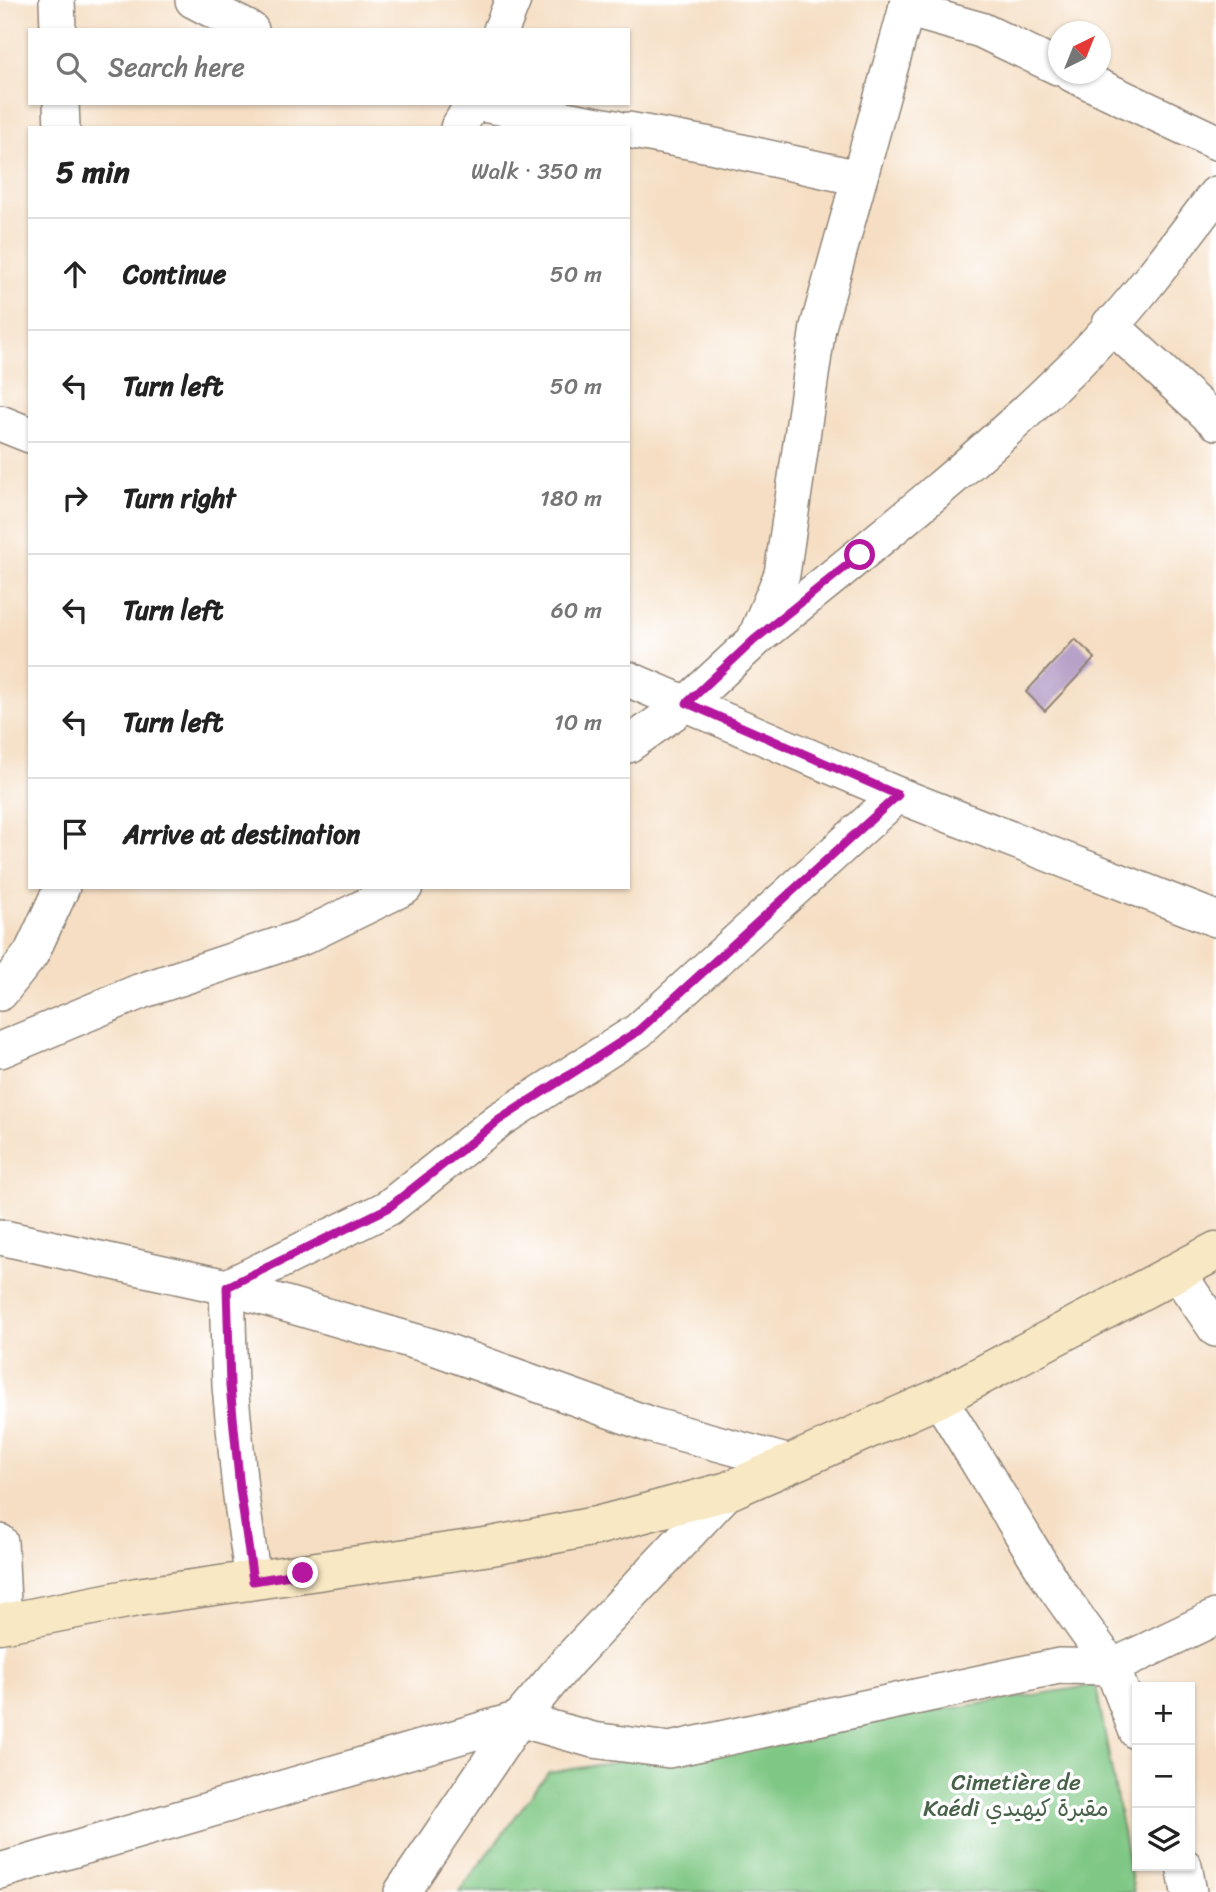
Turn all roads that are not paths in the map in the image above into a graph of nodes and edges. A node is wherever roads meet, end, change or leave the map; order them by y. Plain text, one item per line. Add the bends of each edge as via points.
1 (57, 0) edge
2 (193, 0) edge
3 (513, 0) edge
4 (908, 5) edge
5 (58, 28) edge
6 (247, 28) edge
7 (502, 28) edge
8 (1048, 62) edge
9 (1093, 84) edge
10 (61, 105) edge
11 (474, 105) edge
12 (486, 105) edge
13 (62, 126) edge
14 (459, 126) edge
15 (604, 126) edge
16 (630, 130) edge
17 (1216, 142) edge
18 (859, 178) junction
19 (1216, 194) edge
20 (1110, 324) junction
21 (1216, 422) edge
22 (0, 423) edge
23 (28, 434) edge
24 (754, 640) junction
25 (630, 680) edge
26 (687, 703) junction
27 (630, 744) edge
28 (898, 795) junction
29 (61, 889) edge
30 (401, 889) edge
31 (1216, 919) edge
32 (0, 993) edge
33 (0, 1050) edge
34 (0, 1237) edge
35 (1216, 1251) edge
36 (1177, 1272) junction
37 (227, 1287) junction
38 (1216, 1329) edge
39 (939, 1398) junction
40 (790, 1463) junction
41 (728, 1491) junction
42 (0, 1542) edge
43 (253, 1581) junction
44 (1216, 1617) edge
45 (2, 1624) edge
46 (1112, 1668) junction
47 (1132, 1718) edge
48 (519, 1719) junction
49 (0, 1871) edge
50 (1185, 1871) edge
51 (402, 1892) edge
52 (1189, 1892) edge

1 - 5 street
2 - 6 street
3 - 7 street
4 - 8 street via 981,30
4 - 18 street
9 - 17 street
10 - 13 street
11 - 14 street
12 - 15 street
16 - 18 street
18 - 24 street via 818,327 782,574
19 - 20 street
20 - 21 street
20 - 24 street via 1072,367 924,504
22 - 23 street
24 - 26 street
25 - 26 street
26 - 27 street
26 - 28 street
28 - 31 street
28 - 37 street via 638,1031 499,1120 388,1208
29 - 32 street via 31,954
30 - 33 street via 303,937 141,990
34 - 37 street
35 - 36 street
36 - 38 street
36 - 39 street
37 - 40 street via 434,1347 651,1424
37 - 43 street via 230,1386
39 - 40 street
39 - 46 street via 1052,1583
40 - 41 street
41 - 43 street via 596,1526
41 - 48 street
42 - 45 street
43 - 45 street via 137,1597
44 - 46 street
46 - 47 street
46 - 48 street via 1059,1666 669,1750 593,1740
48 - 49 street
48 - 51 street
50 - 52 street

